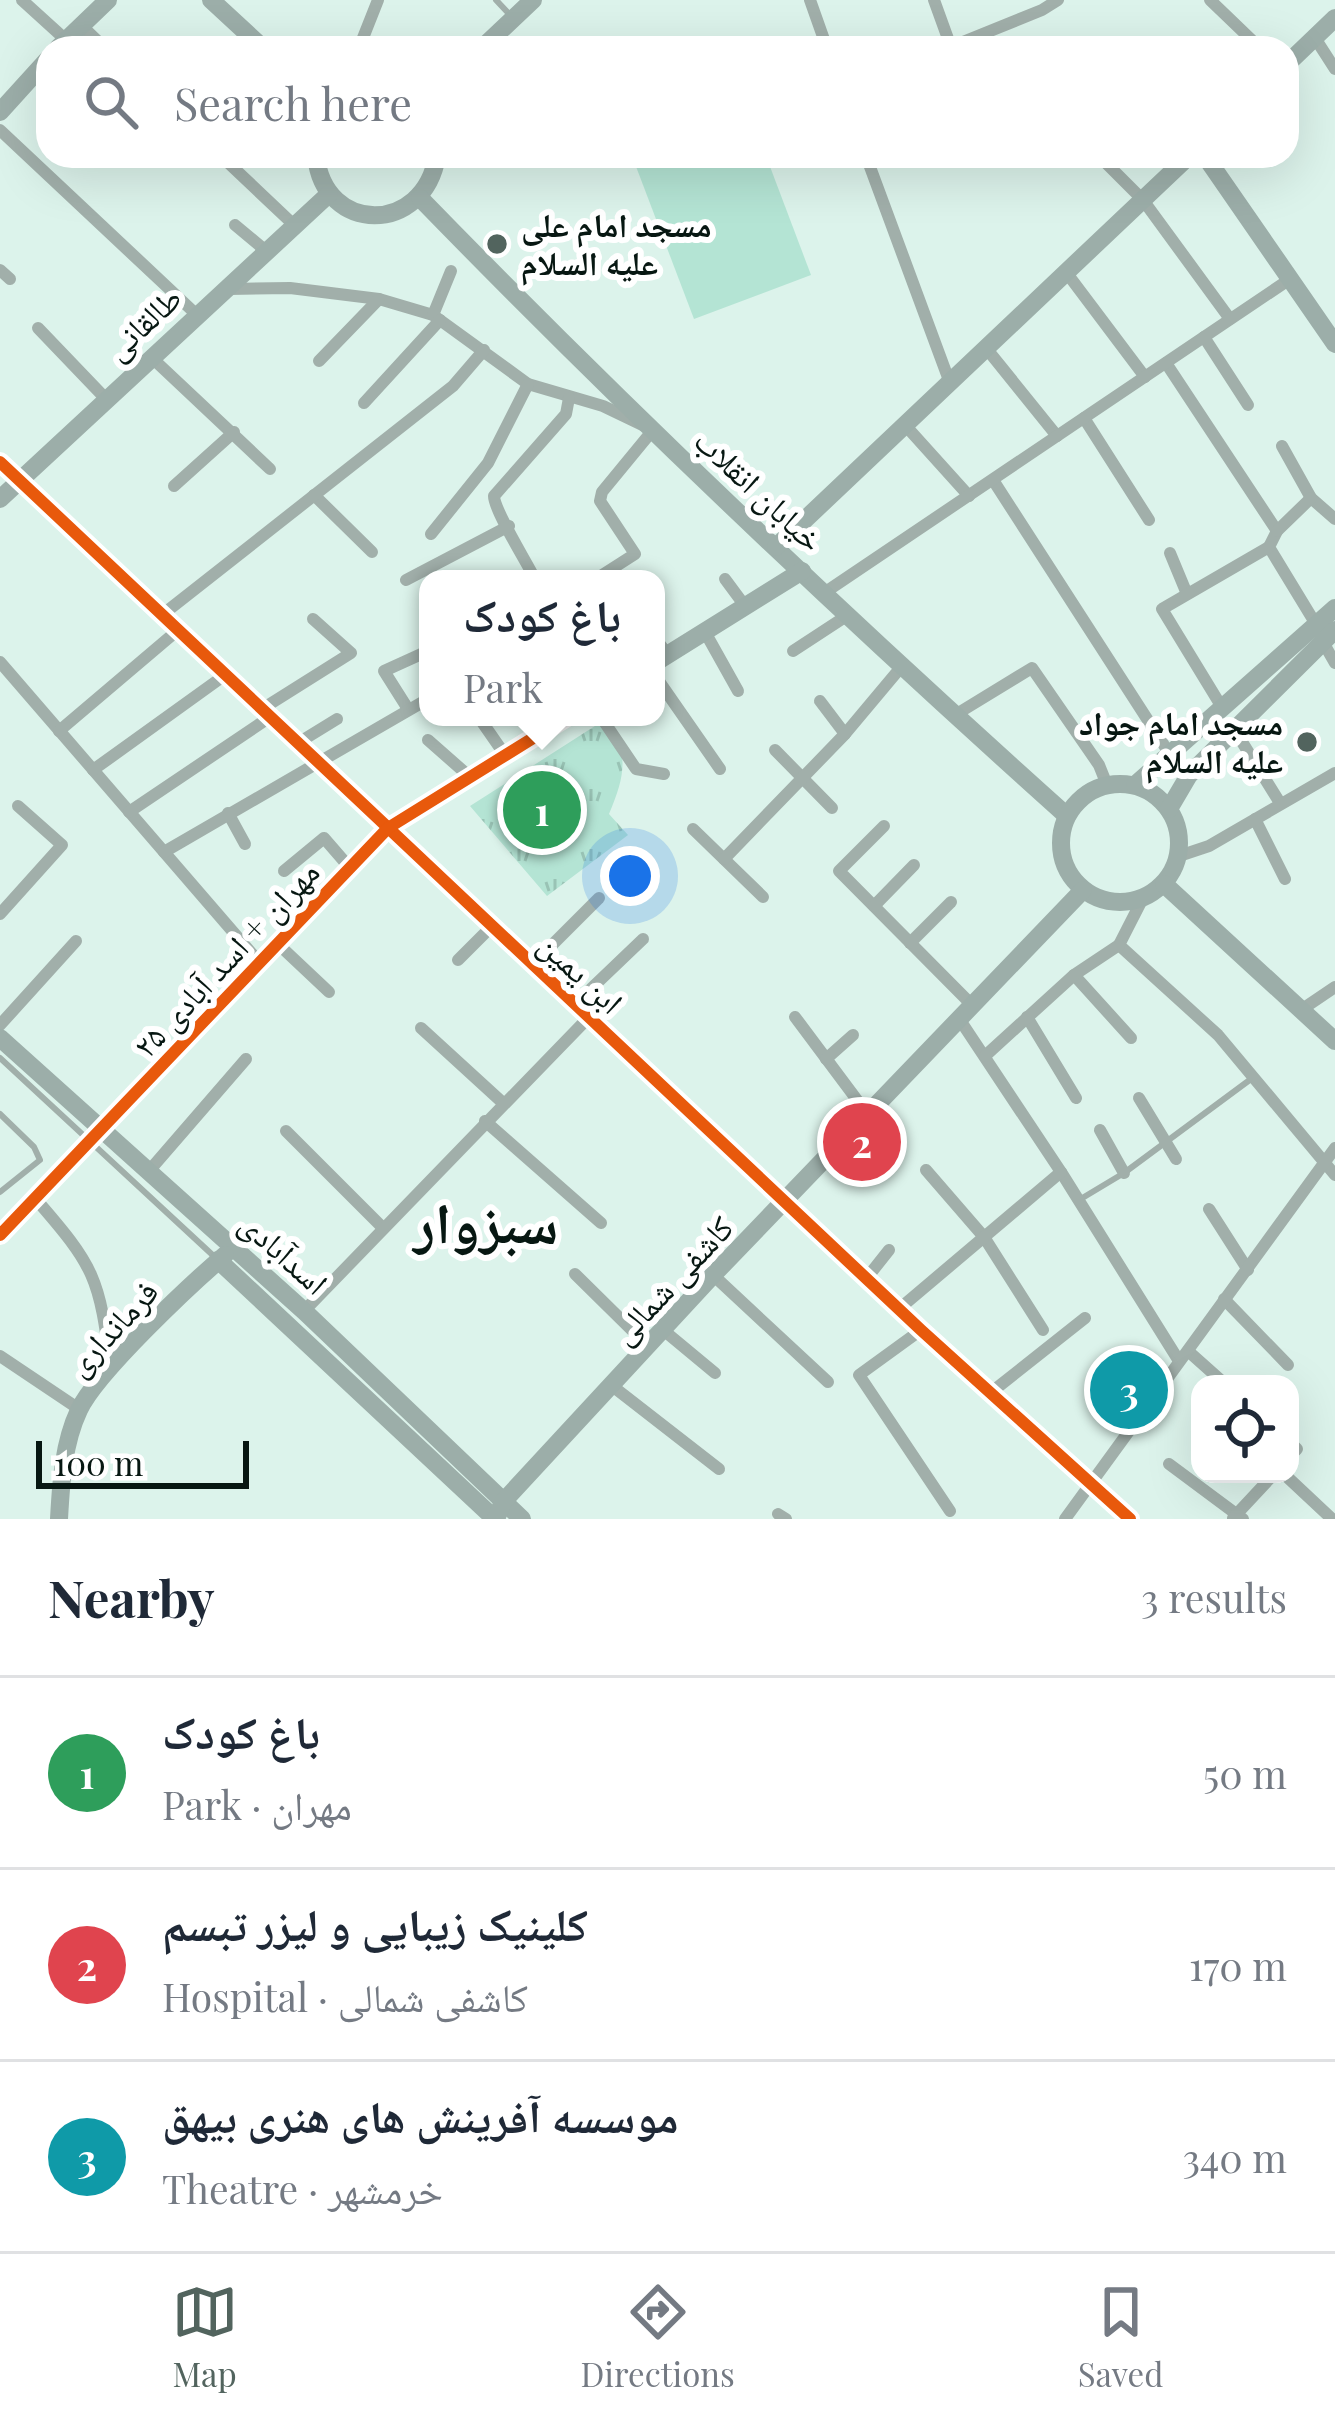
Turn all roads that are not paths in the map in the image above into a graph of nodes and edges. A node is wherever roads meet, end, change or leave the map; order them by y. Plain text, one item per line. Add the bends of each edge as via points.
1 (22, 0) edge
2 (108, 0) edge
3 (211, 0) edge
4 (378, 0) edge
5 (496, 0) edge
6 (533, 0) edge
7 (809, 0) edge
8 (934, 0) edge
9 (1210, 0) edge
10 (1052, 2) edge
11 (1335, 18) edge
12 (514, 19) junction
13 (82, 26) junction
14 (55, 36) edge
15 (71, 36) edge
16 (92, 36) edge
17 (250, 36) edge
18 (363, 36) edge
19 (495, 36) edge
20 (822, 36) edge
21 (945, 36) edge
22 (976, 36) edge
23 (1247, 36) edge
24 (1315, 38) junction
25 (1299, 53) edge
26 (1335, 69) edge
27 (36, 72) edge
28 (0, 112) edge
29 (0, 130) edge
30 (36, 164) edge
31 (40, 168) edge
32 (234, 168) edge
33 (317, 168) edge
34 (434, 168) edge
35 (870, 168) edge
36 (1111, 168) edge
37 (1177, 168) edge
38 (1213, 168) edge
39 (329, 194) junction
40 (420, 198) junction
41 (1143, 200) junction
42 (235, 225) dead end
43 (294, 225) junction
44 (265, 250) junction
45 (451, 271) dead end
46 (1066, 272) junction
47 (1290, 279) junction
48 (222, 289) junction
49 (379, 299) junction
50 (196, 315) junction
51 (436, 318) junction
52 (1230, 320) junction
53 (38, 328) dead end
54 (1332, 333) edge
55 (1204, 337) junction
56 (986, 348) junction
57 (484, 350) junction
58 (151, 357) junction
59 (319, 361) dead end
60 (1166, 363) junction
61 (1145, 377) junction
62 (950, 382) junction
63 (528, 384) junction
64 (569, 398) junction
65 (106, 399) junction
66 (364, 403) dead end
67 (1247, 405) dead end
68 (1084, 418) junction
69 (904, 425) junction
70 (653, 430) junction
71 (234, 432) junction
72 (1057, 436) junction
73 (1282, 446) dead end
74 (0, 462) edge
75 (270, 469) dead end
76 (20, 480) junction
77 (993, 480) junction
78 (174, 486) dead end
79 (314, 494) junction
80 (969, 496) junction
81 (1311, 498) junction
82 (0, 499) edge
83 (1335, 519) edge
84 (1149, 520) dead end
85 (509, 526) junction
86 (1277, 531) junction
87 (431, 534) dead end
88 (776, 547) junction
89 (1269, 547) junction
90 (372, 552) dead end
91 (1170, 553) dead end
92 (425, 570) edge
93 (531, 570) edge
94 (610, 570) edge
95 (802, 572) junction
96 (419, 573) edge
97 (725, 579) dead end
98 (406, 580) dead end
99 (824, 593) junction
100 (1187, 594) junction
101 (746, 606) junction
102 (1335, 608) edge
103 (162, 615) junction
104 (848, 615) junction
105 (313, 619) dead end
106 (178, 630) junction
107 (705, 632) junction
108 (1325, 633) edge
109 (665, 650) edge
110 (793, 651) dead end
111 (419, 655) edge
112 (0, 662) edge
113 (1335, 663) edge
114 (902, 666) junction
115 (225, 675) junction
116 (665, 690) edge
117 (738, 691) dead end
118 (820, 701) dead end
119 (419, 704) edge
120 (1223, 709) junction
121 (408, 710) junction
122 (266, 713) junction
123 (955, 716) junction
124 (337, 718) dead end
125 (485, 726) edge
126 (552, 726) edge
127 (608, 726) edge
128 (1234, 729) junction
129 (59, 731) junction
130 (845, 734) junction
131 (428, 740) dead end
132 (298, 743) junction
133 (775, 750) dead end
134 (505, 755) junction
135 (1172, 756) junction
136 (317, 761) junction
137 (93, 770) junction
138 (720, 770) dead end
139 (1335, 772) edge
140 (664, 774) dead end
141 (470, 777) junction
142 (802, 778) junction
143 (1107, 785) junction
144 (1135, 785) junction
145 (1280, 803) junction
146 (18, 806) dead end
147 (832, 808) dead end
148 (1169, 809) junction
149 (129, 812) junction
150 (228, 813) junction
151 (1067, 816) junction
152 (1255, 819) junction
153 (884, 826) dead end
154 (388, 828) junction
155 (693, 829) dead end
156 (244, 844) dead end
157 (164, 852) junction
158 (1179, 856) junction
159 (724, 859) junction
160 (914, 865) dead end
161 (350, 868) junction
162 (284, 871) dead end
163 (1285, 879) dead end
164 (1164, 884) junction
165 (1083, 890) junction
166 (763, 897) dead end
167 (599, 898) dead end
168 (1143, 898) junction
169 (951, 902) dead end
170 (874, 906) junction
171 (0, 914) edge
172 (492, 926) junction
173 (643, 939) dead end
174 (76, 941) dead end
175 (910, 943) junction
176 (278, 944) junction
177 (1119, 945) junction
178 (458, 960) dead end
179 (260, 963) junction
180 (533, 964) junction
181 (1074, 975) junction
182 (1335, 988) edge
183 (329, 992) dead end
184 (582, 1010) junction
185 (1301, 1010) junction
186 (966, 1013) junction
187 (795, 1017) dead end
188 (1027, 1017) junction
189 (0, 1025) edge
190 (421, 1028) dead end
191 (853, 1035) dead end
192 (0, 1038) edge
193 (1131, 1038) dead end
194 (1335, 1042) edge
195 (985, 1056) junction
196 (0, 1058) edge
197 (246, 1059) dead end
198 (826, 1059) junction
199 (1251, 1078) junction
200 (1139, 1098) dead end
201 (1076, 1099) dead end
202 (503, 1103) junction
203 (0, 1114) edge
204 (869, 1116) junction
205 (485, 1121) junction
206 (1100, 1130) dead end
207 (286, 1131) dead end
208 (97, 1134) junction
209 (1166, 1142) junction
210 (1335, 1148) edge
211 (1176, 1159) dead end
212 (1324, 1162) junction
213 (926, 1170) dead end
214 (149, 1171) junction
215 (1061, 1172) junction
216 (1124, 1173) junction
217 (1335, 1175) edge
218 (0, 1192) edge
219 (34, 1197) junction
220 (1079, 1200) junction
221 (785, 1201) junction
222 (1209, 1209) dead end
223 (601, 1223) dead end
224 (383, 1228) junction
225 (0, 1235) edge
226 (984, 1237) junction
227 (889, 1250) dead end
228 (225, 1254) junction
229 (1248, 1270) junction
230 (574, 1274) dead end
231 (713, 1275) junction
232 (866, 1279) junction
233 (1224, 1299) junction
234 (899, 1309) junction
235 (304, 1311) junction
236 (1085, 1318) dead end
237 (662, 1329) junction
238 (921, 1330) junction
239 (1043, 1330) dead end
240 (647, 1345) junction
241 (0, 1356) edge
242 (1184, 1356) junction
243 (1288, 1365) dead end
244 (111, 1370) junction
245 (715, 1372) dead end
246 (1212, 1375) edge
247 (828, 1382) dead end
248 (611, 1384) junction
249 (989, 1394) junction
250 (79, 1408) junction
251 (1169, 1464) dead end
252 (719, 1469) dead end
253 (1092, 1483) junction
254 (1266, 1483) edge
255 (1294, 1483) edge
256 (950, 1511) dead end
257 (492, 1514) edge
258 (1237, 1517) edge
259 (59, 1519) edge
260 (522, 1519) edge
261 (1065, 1519) edge
262 (1130, 1519) edge
263 (1332, 1519) edge

1 - 14 street
2 - 13 main road
3 - 17 main road
4 - 18 street
5 - 12 lane
6 - 12 main road
7 - 20 street
8 - 21 street
9 - 23 street
10 - 22 street
11 - 24 main road
12 - 19 main road
13 - 15 main road
13 - 16 street
24 - 25 main road
24 - 26 street
27 - 28 main road
29 - 30 street
31 - 50 street
32 - 43 street
33 - 39 main road
34 - 40 main road
35 - 62 street
36 - 41 street
37 - 41 main road
38 - 47 main road
39 - 40 main road via 374,216
39 - 43 main road, طالقانی
40 - 70 main road, خیابان انقلاب
41 - 46 main road
41 - 52 street
42 - 44 street
43 - 44 main road, طالقانی
44 - 48 main road, طالقانی
45 - 51 street
46 - 56 main road
46 - 61 street
47 - 52 street
47 - 54 main road
48 - 49 street
48 - 50 main road, طالقانی
49 - 51 street
49 - 59 street
50 - 58 main road, طالقانی
51 - 57 street
51 - 66 street
52 - 55 street
53 - 65 street
55 - 60 street
55 - 67 street
56 - 62 main road
56 - 72 street
57 - 63 street
57 - 79 street via 453,386
58 - 65 main road, طالقانی
58 - 71 street
60 - 61 street
60 - 86 street
61 - 68 street
62 - 69 main road
63 - 64 street
63 - 87 street via 488,463
64 - 70 street
64 - 85 street via 566,414 494,496
65 - 76 main road, طالقانی
68 - 72 street
68 - 84 street
69 - 80 street
69 - 88 main road
70 - 88 main road, خیابان انقلاب
70 - 94 street via 602,491 600,501 635,554
71 - 75 street
71 - 78 street
72 - 77 street
73 - 81 street
74 - 76 main road, ابن یمین
76 - 82 main road, طالقانی
76 - 103 main road, ابن یمین
77 - 80 street
77 - 135 street
79 - 90 street
79 - 103 street
80 - 99 street
81 - 83 street
81 - 86 street
85 - 92 street
85 - 93 street
86 - 89 street
88 - 95 main road, خیابان انقلاب
89 - 100 street
89 - 108 street
91 - 100 street
95 - 99 main road, خیابان انقلاب
95 - 101 main road
96 - 98 street
97 - 101 street
99 - 104 main road, خیابان انقلاب
100 - 120 street via 1162,609
101 - 107 main road
102 - 108 main road
103 - 106 main road, ابن یمین
104 - 110 street
104 - 114 main road, خیابان انقلاب
105 - 122 street via 351,653
106 - 115 main road, ابن یمین
106 - 129 street
107 - 109 main road
107 - 117 street
108 - 113 street
108 - 120 main road
108 - 128 main road
111 - 121 street via 384,671
112 - 129 street
114 - 123 main road, خیابان انقلاب
114 - 130 street
115 - 122 main road, ابن یمین
115 - 137 street
116 - 138 street
118 - 130 street
119 - 121 street
120 - 135 main road
121 - 136 street
122 - 132 main road, ابن یمین
122 - 149 street
123 - 143 street via 1032,668
123 - 151 main road, خیابان انقلاب
124 - 132 street
125 - 134 street
126 - 134 main road
127 - 140 street via 636,769
128 - 145 street
128 - 148 main road
129 - 137 street
130 - 142 street
131 - 141 street
132 - 136 main road, ابن یمین
133 - 142 street
134 - 141 main road
135 - 144 main road
136 - 150 street
136 - 154 main road, ابن یمین
137 - 149 street
139 - 145 street
141 - 154 main road
142 - 147 street
142 - 159 street
143 - 144 main road
143 - 151 main road
144 - 148 main road
145 - 152 street
146 - 171 street via 62,845
148 - 158 main road
149 - 157 street
150 - 156 street
150 - 157 street
151 - 165 main road via 1061,848
152 - 158 street
152 - 163 street
153 - 170 street via 838,871
154 - 161 street, مهران + اسد آبادی ۲۵
154 - 172 main road, ابن یمین
155 - 159 street
157 - 179 street
158 - 164 main road
159 - 166 street
160 - 170 street
161 - 162 street via 324,838
161 - 176 street, مهران + اسد آبادی ۲۵
164 - 168 main road
164 - 185 main road
165 - 168 main road via 1112,902
165 - 186 main road, کاشفی شمالی
167 - 180 street
168 - 177 street
169 - 175 street
170 - 175 street
172 - 178 street
172 - 180 main road, ابن یمین
173 - 184 street
174 - 189 street
175 - 186 street
176 - 179 street, مهران + اسد آبادی ۲۵
176 - 183 street
177 - 181 street
177 - 199 street via 1218,1035
179 - 208 street, مهران + اسد آبادی ۲۵
180 - 184 main road, ابن یمین
181 - 188 street
181 - 193 street
182 - 185 street
184 - 202 street
184 - 221 main road, ابن یمین
185 - 194 main road
186 - 195 street
186 - 204 main road, کاشفی شمالی
187 - 198 street
188 - 195 street
188 - 201 street
190 - 202 street
191 - 198 street
192 - 208 main road, اسدآبادی
195 - 215 street
196 - 208 lane
197 - 214 street
198 - 204 street
199 - 209 lane
199 - 212 street
200 - 209 street
202 - 205 street
203 - 218 lane via 40,1160
204 - 221 main road, کاشفی شمالی
205 - 223 street
205 - 224 street
206 - 216 street
207 - 224 street
208 - 214 main road, اسدآبادی
208 - 219 street, مهران + اسد آبادی ۲۵
208 - 228 lane
209 - 211 street
209 - 216 lane
210 - 212 street
212 - 217 street
212 - 229 street
213 - 226 street
214 - 228 main road, اسدآبادی
215 - 220 street
215 - 226 street
216 - 220 lane
219 - 225 street, مهران + اسد آبادی ۲۵
219 - 244 street via 92,1268
220 - 242 street
221 - 231 main road, کاشفی شمالی
221 - 232 main road, ابن یمین
222 - 229 street
224 - 235 street
226 - 234 street
226 - 239 street
227 - 232 street
228 - 235 main road, اسدآبادی
228 - 244 main road, فرمانداری
228 - 257 main road, اسدآبادی
229 - 233 street
230 - 240 street
231 - 237 main road, کاشفی شمالی
231 - 247 street
232 - 234 main road, ابن یمین
233 - 242 street
233 - 243 street
234 - 238 main road, ابن یمین
235 - 257 main road, اسدآبادی
236 - 249 street
237 - 240 main road, کاشفی شمالی
237 - 245 street
238 - 249 main road, ابن یمین
238 - 256 street via 859,1375
240 - 248 main road, کاشفی شمالی
241 - 250 street
242 - 246 street
242 - 253 street
244 - 250 main road, فرمانداری
248 - 252 street
248 - 257 main road, کاشفی شمالی
249 - 253 main road, ابن یمین
250 - 259 main road, فرمانداری
251 - 258 street
253 - 261 street
253 - 262 main road, ابن یمین
254 - 258 street
255 - 263 street
257 - 260 main road, اسدآبادی

